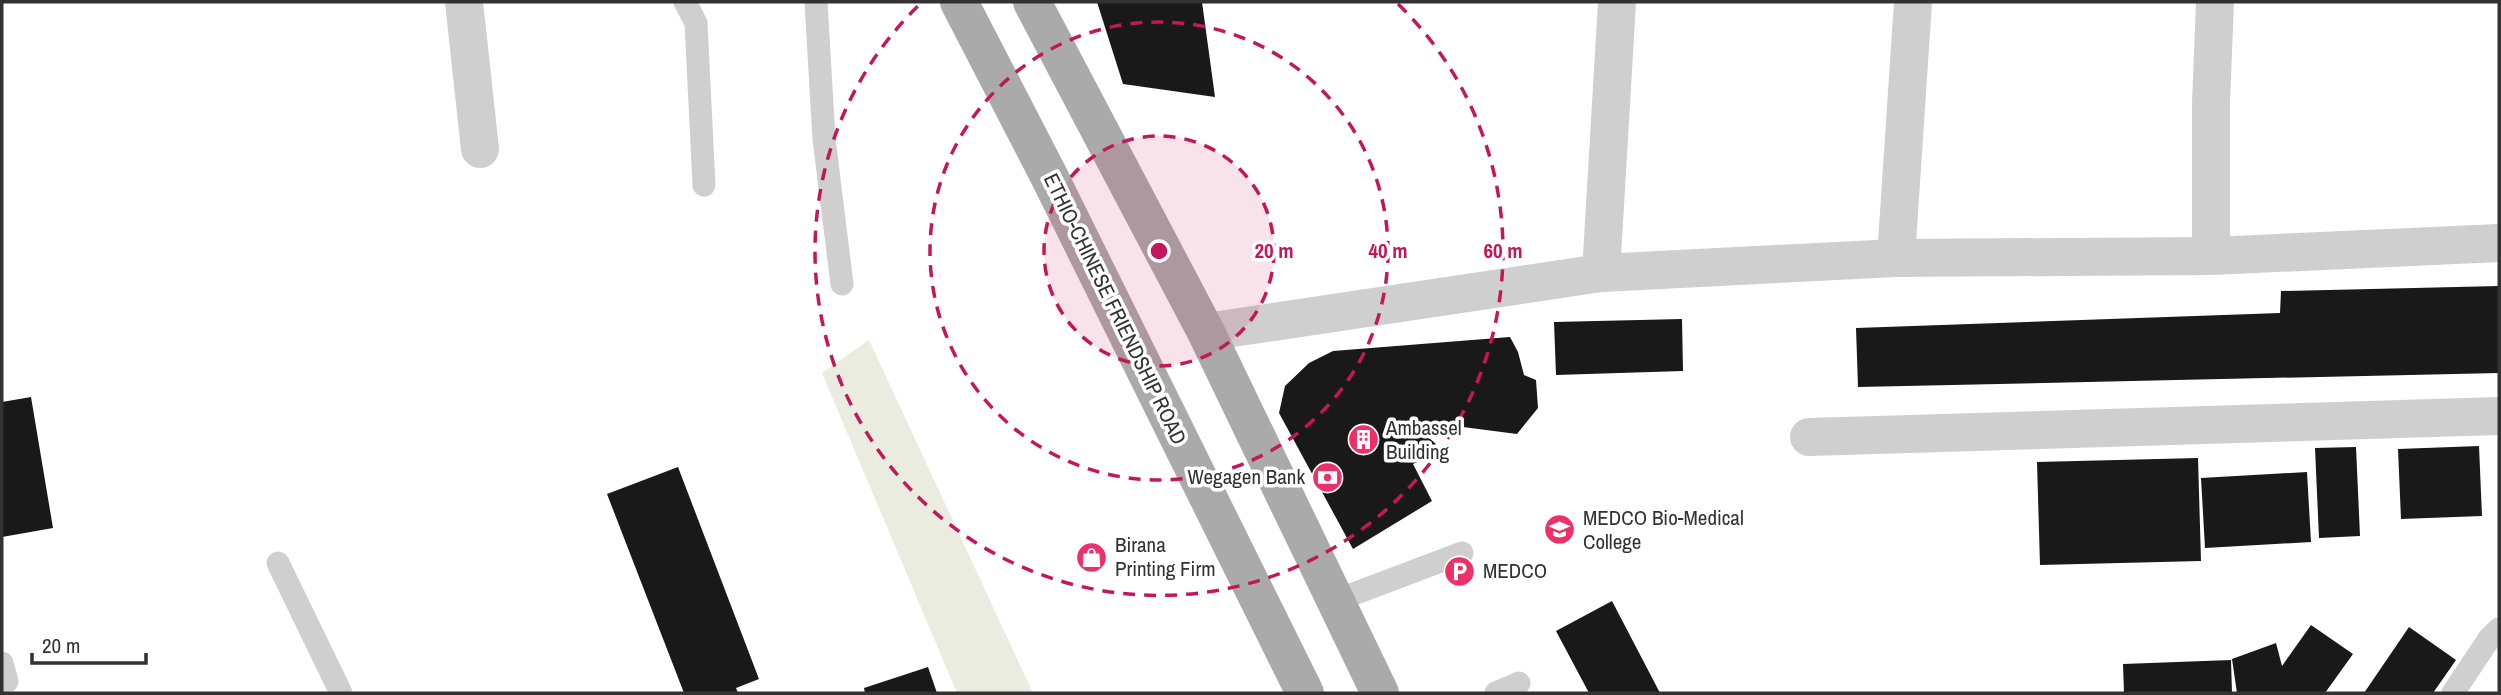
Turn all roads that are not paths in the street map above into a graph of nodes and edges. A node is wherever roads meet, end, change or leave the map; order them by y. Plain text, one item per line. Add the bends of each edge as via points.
1 (464, 2) edge
2 (685, 2) edge
3 (816, 2) edge
4 (959, 2) edge
5 (1032, 2) edge
6 (1617, 2) edge
7 (1913, 2) edge
8 (2215, 2) edge
9 (480, 149) dead end
10 (704, 185) dead end
11 (2499, 243) edge
12 (2211, 256) junction
13 (1896, 258) junction
14 (1601, 273) junction
15 (842, 285) dead end
16 (1206, 332) junction
17 (2499, 416) edge
18 (1809, 437) dead end
19 (1462, 552) dead end
20 (278, 563) dead end
21 (1335, 601) junction
22 (2499, 629) edge
23 (1519, 683) dead end
24 (341, 693) edge
25 (1305, 693) edge
26 (1380, 693) edge
27 (1496, 693) edge
28 (2453, 693) edge

1 - 9 street
2 - 10 lane via 696,23
3 - 15 lane via 824,139
4 - 25 main road, ETHIO-CHINESE FRIENDSHIP ROAD
5 - 16 main road
6 - 14 street
7 - 13 street
8 - 12 street
11 - 12 street
12 - 13 street
13 - 14 street
14 - 16 street
16 - 21 main road
17 - 18 street
19 - 21 lane
20 - 24 lane
21 - 26 main road
22 - 28 lane
23 - 27 lane

